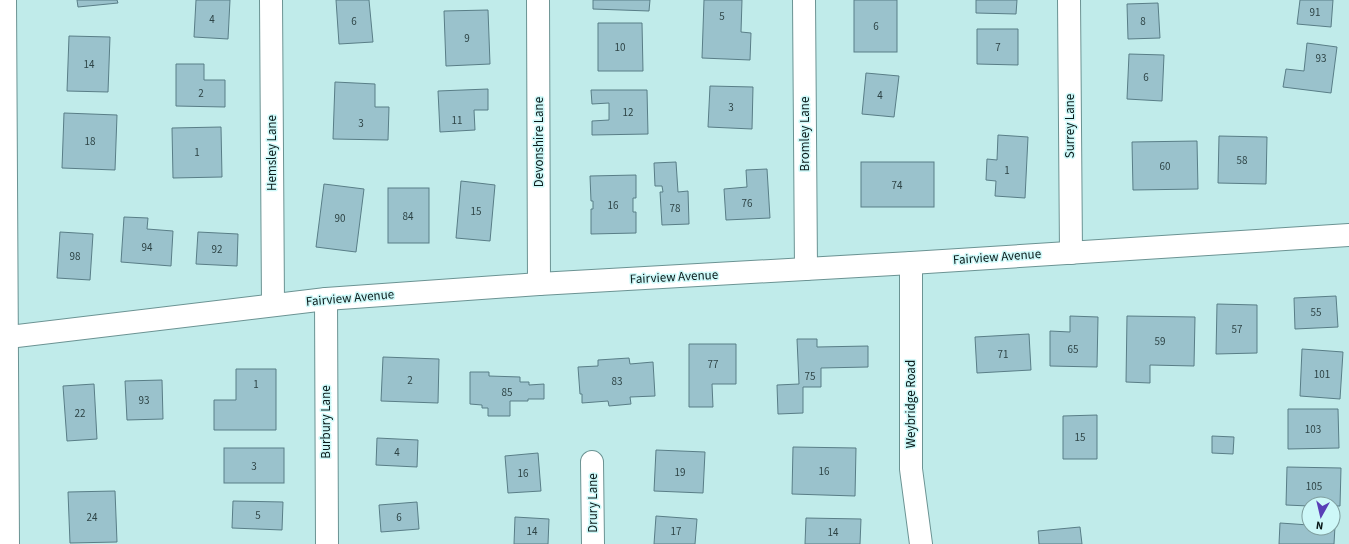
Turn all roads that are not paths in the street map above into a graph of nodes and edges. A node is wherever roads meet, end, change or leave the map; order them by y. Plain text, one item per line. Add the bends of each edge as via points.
1 (5, 0) edge
2 (271, 0) edge
3 (538, 0) edge
4 (804, 0) edge
5 (1069, 0) edge
6 (1349, 234) edge
7 (1071, 252) junction
8 (911, 263) junction
9 (806, 269) junction
10 (539, 284) junction
11 (326, 299) junction
12 (273, 305) junction
13 (3, 337) edge
14 (592, 462) dead end
15 (8, 544) edge
16 (327, 544) edge
17 (593, 544) edge
18 (921, 544) edge

1 - 13 street
2 - 12 street, Hemsley Lane
3 - 10 street, Devonshire Lane
4 - 9 street, Bromley Lane
5 - 7 street, Surrey Lane
6 - 7 street, Fairview Avenue
7 - 8 street, Fairview Avenue
8 - 9 street, Fairview Avenue
8 - 18 street, Weybridge Road via 911,469
9 - 10 street, Fairview Avenue
10 - 11 street, Fairview Avenue
11 - 12 street, Fairview Avenue
11 - 16 street, Burbury Lane
12 - 13 street, Fairview Avenue
13 - 15 street
14 - 17 street, Drury Lane

